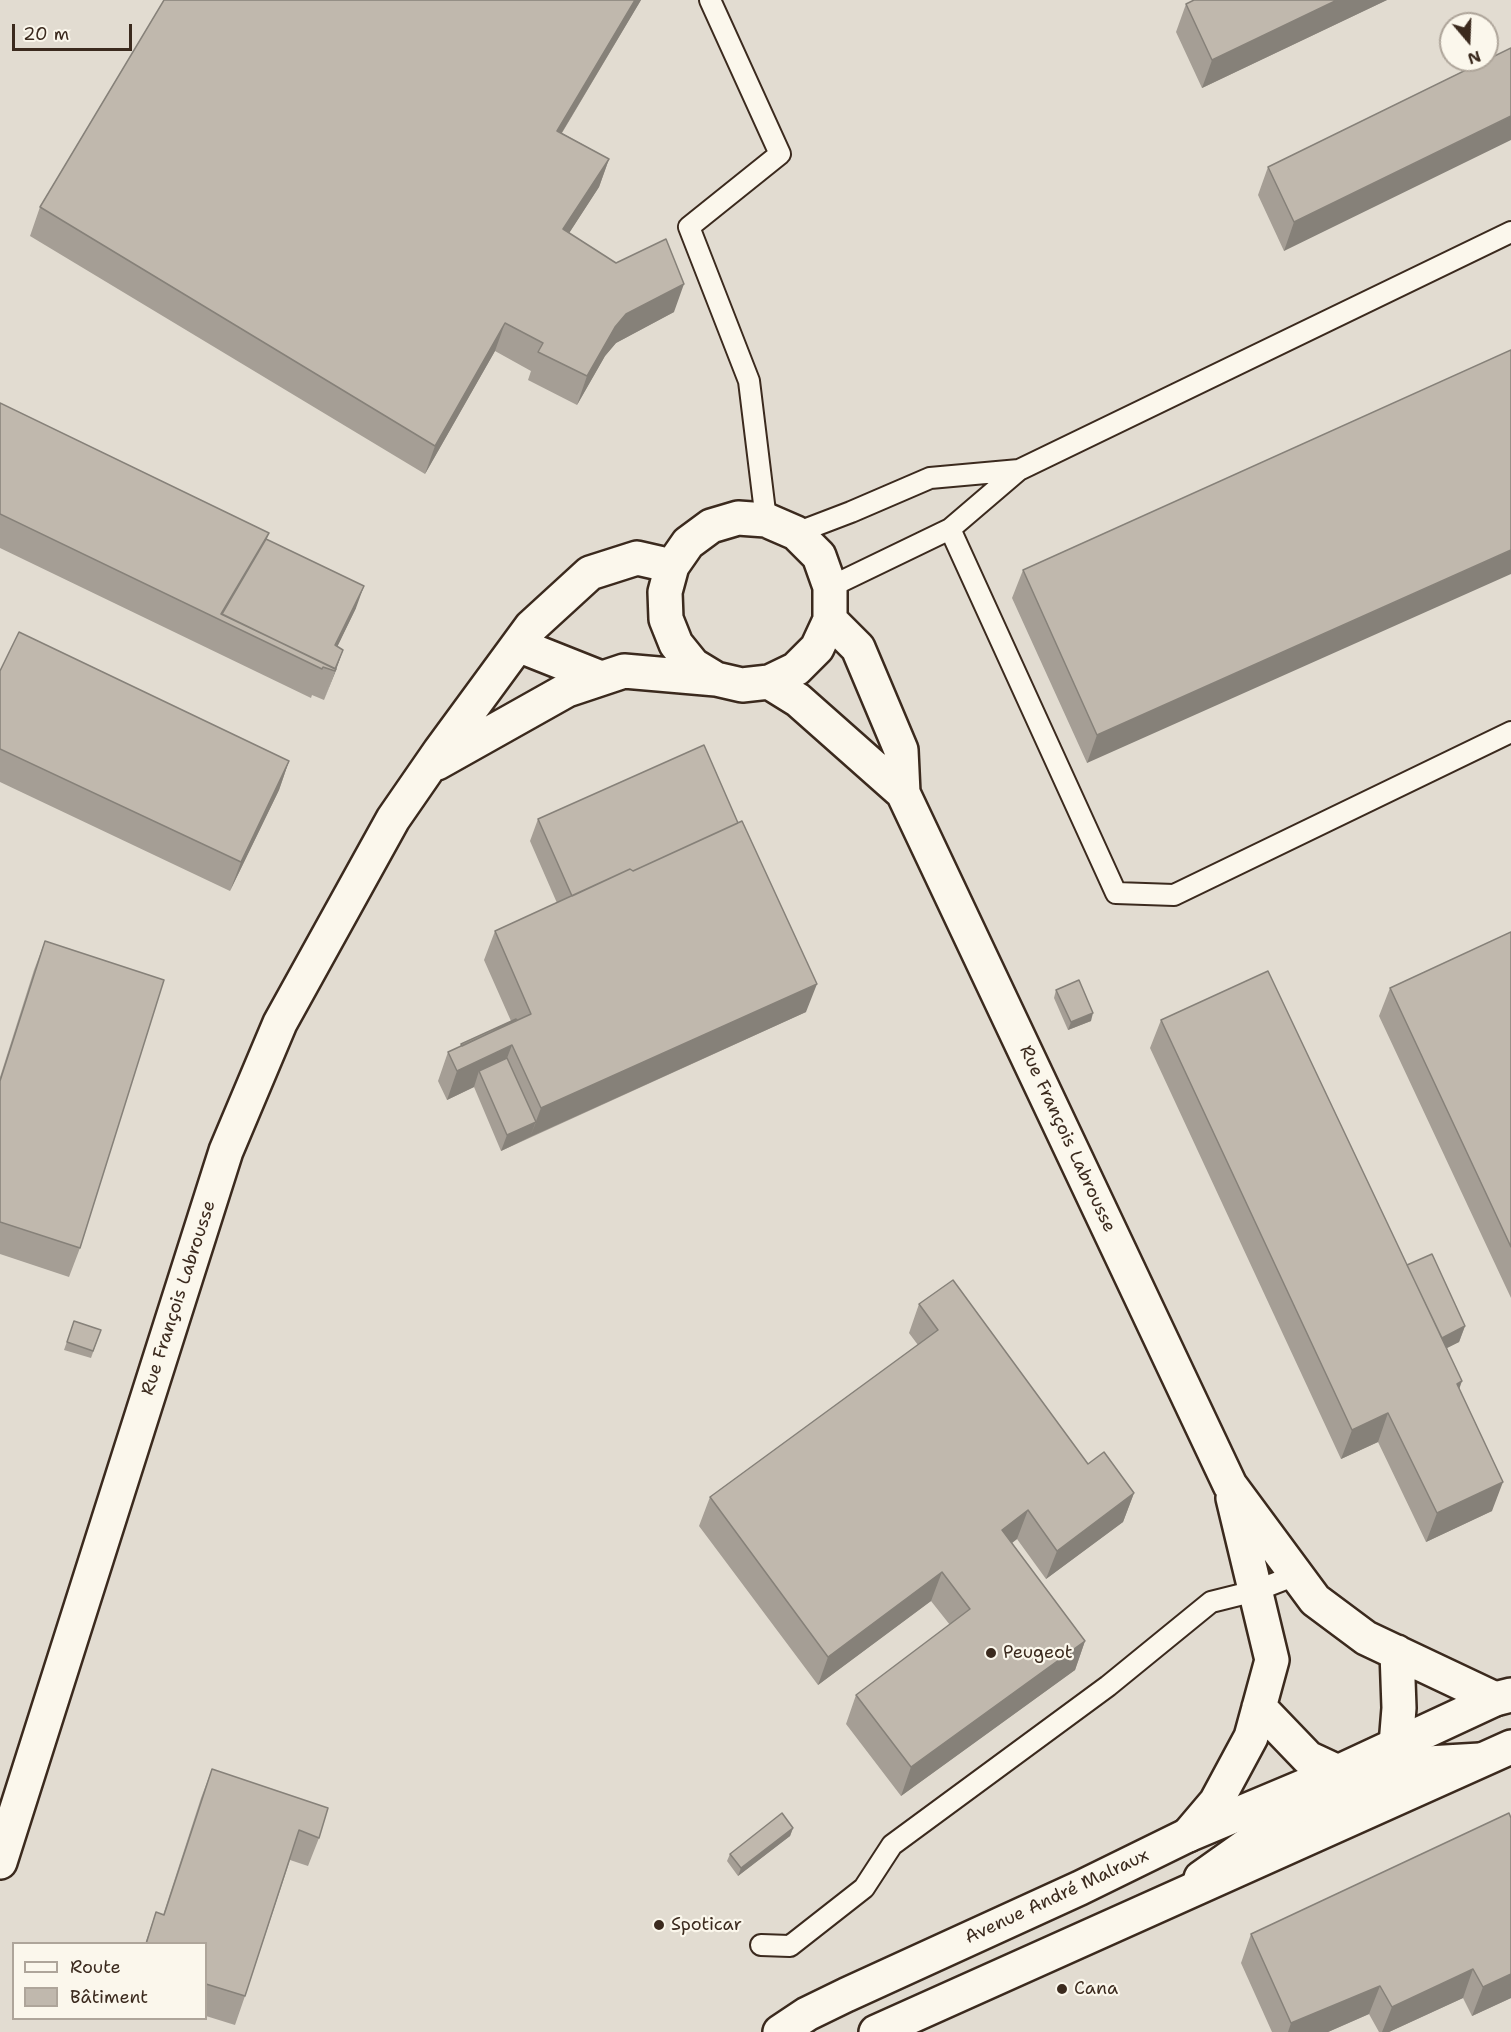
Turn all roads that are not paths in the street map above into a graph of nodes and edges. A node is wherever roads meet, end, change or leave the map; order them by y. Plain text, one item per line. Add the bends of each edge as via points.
1 (710, 0) edge
2 (1511, 232) edge
3 (1019, 470) junction
4 (766, 519) junction
5 (950, 529) junction
6 (796, 533) junction
7 (672, 566) junction
8 (830, 587) junction
9 (830, 620) junction
10 (518, 645) junction
11 (601, 678) junction
12 (716, 679) junction
13 (769, 682) junction
14 (1511, 732) edge
15 (430, 766) junction
16 (903, 793) junction
17 (1230, 1485) junction
18 (1296, 1575) junction
19 (1256, 1591) junction
20 (1397, 1652) junction
21 (1503, 1697) edge
22 (1259, 1707) junction
23 (1396, 1745) junction
24 (1496, 1753) edge
25 (1338, 1772) junction
26 (1379, 1782) junction
27 (1188, 1835) junction
28 (0, 1862) edge
29 (1175, 1896) junction
30 (761, 1945) dead end
31 (780, 2032) edge
32 (876, 2032) edge

1 - 4 lane via 780,154 689,228 749,381
2 - 3 lane
3 - 5 lane
3 - 6 lane via 930,478
4 - 6 street, Rue François Labrousse
4 - 7 street, Rue François Labrousse via 738,519 711,526 688,543
5 - 8 lane
5 - 14 lane via 1116,893 1174,895
6 - 8 street, Rue François Labrousse via 819,556
7 - 10 street, Rue François Labrousse via 637,558 590,573 531,627
7 - 12 street, Rue François Labrousse via 665,592 666,619 675,644 693,665
8 - 9 street, Rue François Labrousse
9 - 13 street, Rue François Labrousse via 817,648 796,669
9 - 16 street, Rue François Labrousse via 858,648 901,750
10 - 11 street
10 - 15 street, Rue François Labrousse
11 - 12 street, Rue François Labrousse via 624,670
11 - 15 street, Rue François Labrousse via 567,690
12 - 13 street, Rue François Labrousse via 742,685
13 - 16 street, Rue François Labrousse via 798,700
15 - 28 street, Rue François Labrousse via 393,819 280,1023 226,1151
16 - 17 street, Rue François Labrousse
17 - 18 street, Rue François Labrousse
17 - 19 street, Rue François Labrousse
18 - 19 lane
18 - 20 street, Rue François Labrousse via 1315,1600 1366,1638
19 - 22 street, Rue François Labrousse via 1272,1660
19 - 30 lane via 1211,1602 1108,1686 892,1845 864,1888 790,1946
20 - 21 street, Rue François Labrousse
20 - 23 street
21 - 23 street, Avenue André Malraux
22 - 25 street via 1308,1758
22 - 27 street, Rue François Labrousse via 1251,1737 1216,1803
23 - 25 street, Avenue André Malraux
23 - 26 street
24 - 26 street via 1428,1763
24 - 29 street
25 - 26 street
25 - 27 street, Avenue André Malraux
26 - 29 street via 1263,1834
27 - 31 street, Avenue André Malraux via 846,1995
29 - 32 street

